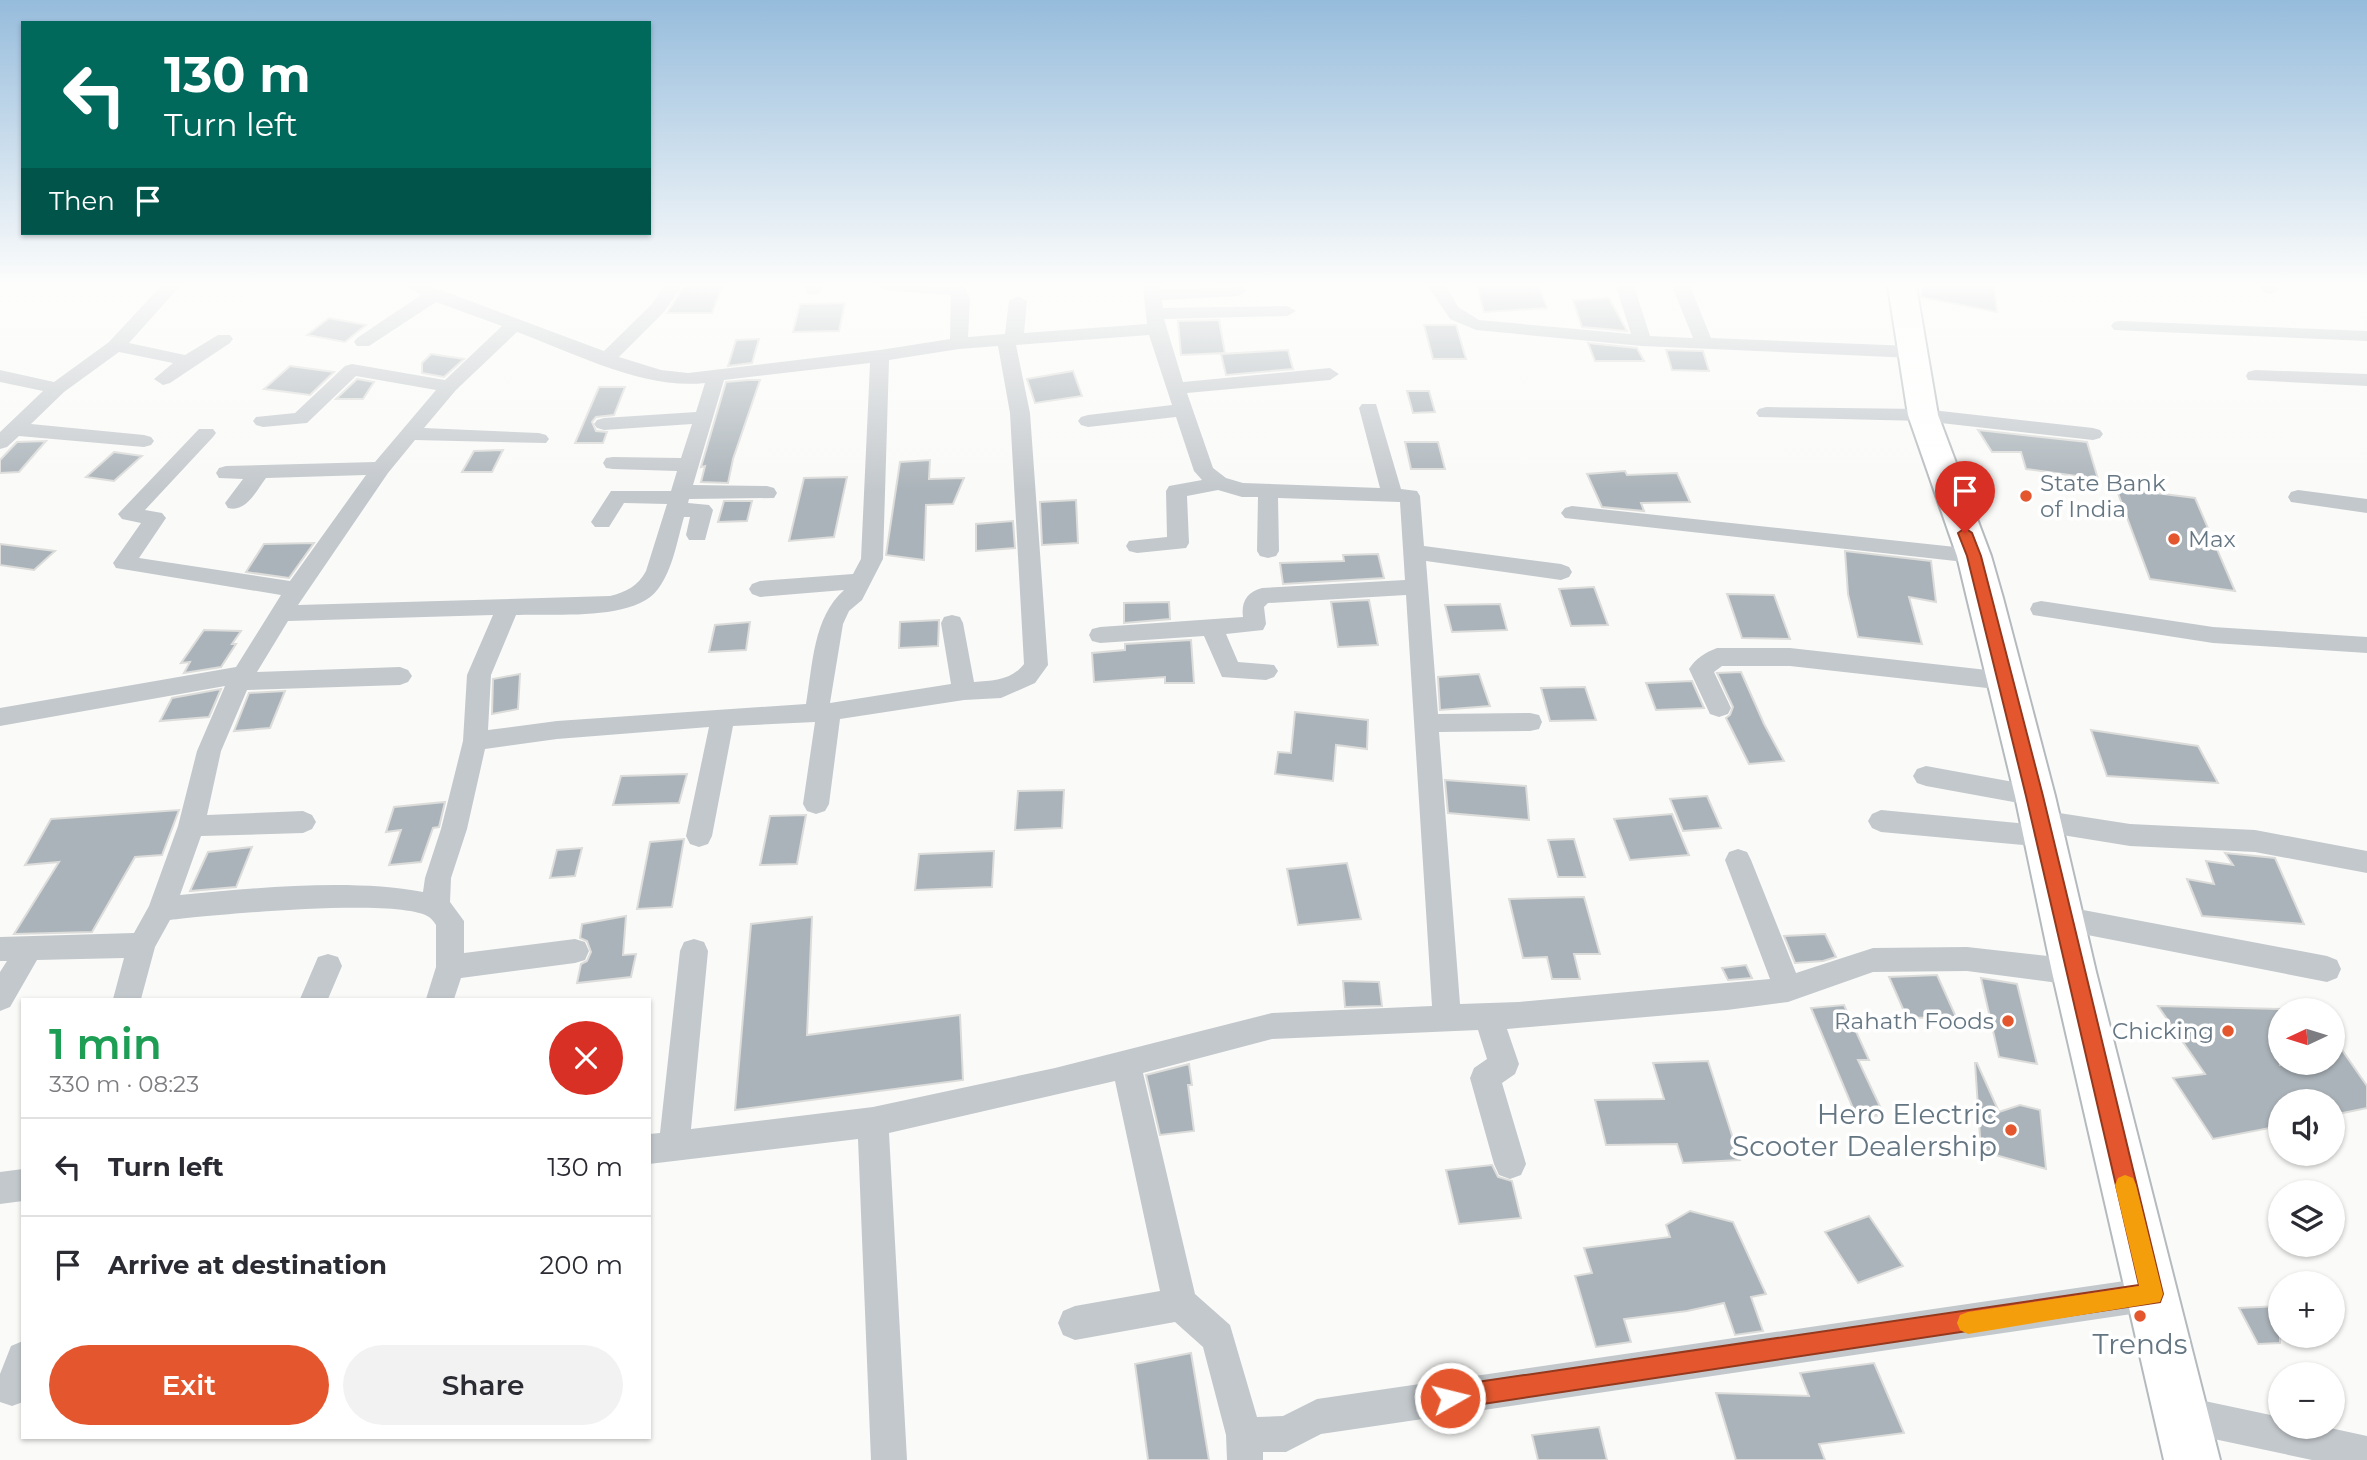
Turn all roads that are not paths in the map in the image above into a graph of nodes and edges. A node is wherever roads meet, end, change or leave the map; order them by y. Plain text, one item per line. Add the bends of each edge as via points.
1 (105, 354) edge
2 (155, 354) edge
3 (199, 354) edge
4 (483, 354) edge
5 (600, 354) edge
6 (611, 354) edge
7 (891, 354) edge
8 (1012, 354) edge
9 (1166, 354) edge
10 (1913, 354) edge
11 (880, 356) junction
12 (608, 357) junction
13 (188, 361) junction
14 (1330, 374) dead end
15 (0, 376) edge
16 (2255, 376) dead end
17 (716, 377) junction
18 (163, 379) dead end
19 (2367, 380) edge
20 (449, 386) junction
21 (57, 388) junction
22 (1177, 388) junction
23 (1369, 408) dead end
24 (1184, 410) junction
25 (1766, 413) dead end
26 (1923, 415) junction
27 (704, 416) junction
28 (1088, 421) dead end
29 (263, 422) dead end
30 (604, 424) dead end
31 (206, 433) dead end
32 (411, 434) junction
33 (2093, 434) dead end
34 (7, 436) edge
35 (538, 439) dead end
36 (145, 441) dead end
37 (613, 463) dead end
38 (690, 465) junction
39 (381, 468) junction
40 (226, 473) dead end
41 (259, 473) junction
42 (1219, 483) junction
43 (1268, 491) junction
44 (767, 493) dead end
45 (1392, 495) junction
46 (2298, 497) dead end
47 (679, 500) junction
48 (235, 503) dead end
49 (2367, 506) edge
50 (1572, 513) dead end
51 (602, 522) dead end
52 (697, 535) dead end
53 (1137, 546) dead end
54 (1268, 551) dead end
55 (1415, 552) junction
56 (1974, 556) junction
57 (1561, 572) dead end
58 (861, 581) junction
59 (1417, 587) junction
60 (760, 589) dead end
61 (296, 590) junction
62 (508, 606) junction
63 (2041, 609) dead end
64 (282, 614) junction
65 (952, 623) dead end
66 (1212, 628) junction
67 (1100, 635) dead end
68 (2367, 645) edge
69 (1266, 671) dead end
70 (400, 676) dead end
71 (242, 678) junction
72 (2005, 681) junction
73 (964, 691) junction
74 (1719, 708) dead end
75 (823, 713) junction
76 (0, 717) edge
77 (722, 717) junction
78 (1530, 722) dead end
79 (1427, 723) junction
80 (475, 741) junction
81 (1926, 776) dead end
82 (816, 804) dead end
83 (2040, 818) junction
84 (1881, 821) dead end
85 (303, 822) dead end
86 (191, 826) junction
87 (699, 836) dead end
88 (1738, 860) dead end
89 (2367, 862) edge
90 (436, 906) junction
91 (162, 909) junction
92 (2062, 918) junction
93 (142, 945) junction
94 (0, 949) edge
95 (29, 949) junction
96 (575, 951) dead end
97 (694, 951) dead end
98 (328, 966) dead end
99 (450, 967) junction
100 (2327, 969) dead end
101 (2074, 972) junction
102 (1788, 989) junction
103 (0, 998) edge
104 (127, 998) edge
105 (314, 998) edge
106 (440, 998) edge
107 (1488, 1016) junction
108 (1447, 1018) junction
109 (1126, 1064) junction
110 (873, 1122) junction
111 (662, 1148) edge
112 (1510, 1164) dead end
113 (21, 1185) edge
114 (0, 1188) edge
115 (2152, 1294) junction
116 (1180, 1304) junction
117 (1075, 1323) dead end
118 (2181, 1414) junction
119 (1244, 1448) edge
120 (2367, 1454) edge
121 (883, 1457) edge
122 (2192, 1460) edge

1 - 21 street
2 - 13 street
3 - 13 street
4 - 20 street
5 - 12 street
6 - 12 street
7 - 11 street
8 - 73 street via 1036,665 1027,677 1002,689
9 - 22 street
10 - 26 main road
11 - 17 street
11 - 58 street via 872,559
12 - 17 street via 660,376
13 - 18 street
14 - 22 street
15 - 21 street
16 - 19 street
17 - 27 street
20 - 29 street via 352,370 300,419
20 - 32 street
21 - 34 street
22 - 24 street
23 - 45 street
24 - 28 street
24 - 42 street via 1204,471
25 - 26 street
26 - 33 street
26 - 56 main road
27 - 30 street
27 - 38 street
31 - 61 street via 129,514 155,518 124,563
32 - 35 street
32 - 39 street
34 - 36 street
37 - 38 street
38 - 47 street
39 - 41 street
39 - 61 street
40 - 41 street
41 - 48 street
42 - 43 street
42 - 53 street via 1176,491 1178,543
43 - 45 street
43 - 54 street
44 - 47 street
45 - 55 street via 1410,496
46 - 49 street
47 - 51 street via 618,496
47 - 52 street via 702,510
47 - 62 street via 649,588 610,604
50 - 56 street
55 - 57 street
55 - 59 street
56 - 72 main road
58 - 60 street
58 - 75 street via 832,624
59 - 66 street via 1262,596 1253,605 1255,624
59 - 79 street
61 - 64 street
62 - 64 street
62 - 80 street via 479,675
63 - 68 street via 2213,635
64 - 71 street
65 - 73 street
66 - 67 street
66 - 69 street via 1230,671
70 - 71 street
71 - 76 street
71 - 86 street via 209,751
72 - 74 street via 1790,657 1717,657 1701,669
72 - 83 main road
73 - 75 street
75 - 77 street
75 - 82 street
77 - 80 street
77 - 87 street
78 - 79 street
79 - 108 street
80 - 90 street via 438,878
81 - 83 street
83 - 84 street
83 - 89 street via 2130,835 2255,841
83 - 92 main road
85 - 86 street
86 - 91 street
88 - 102 street
90 - 91 street via 395,898 320,898
90 - 99 street via 450,921
91 - 93 street
92 - 100 street
92 - 101 main road
93 - 95 street
93 - 104 street
94 - 95 street
95 - 103 street
96 - 99 street
97 - 111 street
98 - 105 street
99 - 106 street
101 - 102 street via 1967,959 1873,960
101 - 115 main road
102 - 107 street
107 - 108 street
107 - 112 street via 1504,1064 1485,1078
108 - 109 street via 1272,1026
109 - 110 street
109 - 116 street
110 - 111 street
110 - 121 street
113 - 114 street
115 - 118 main road
115 - 119 street via 1317,1417 1286,1434
116 - 117 street
116 - 119 street via 1218,1337
118 - 120 street
118 - 122 main road

